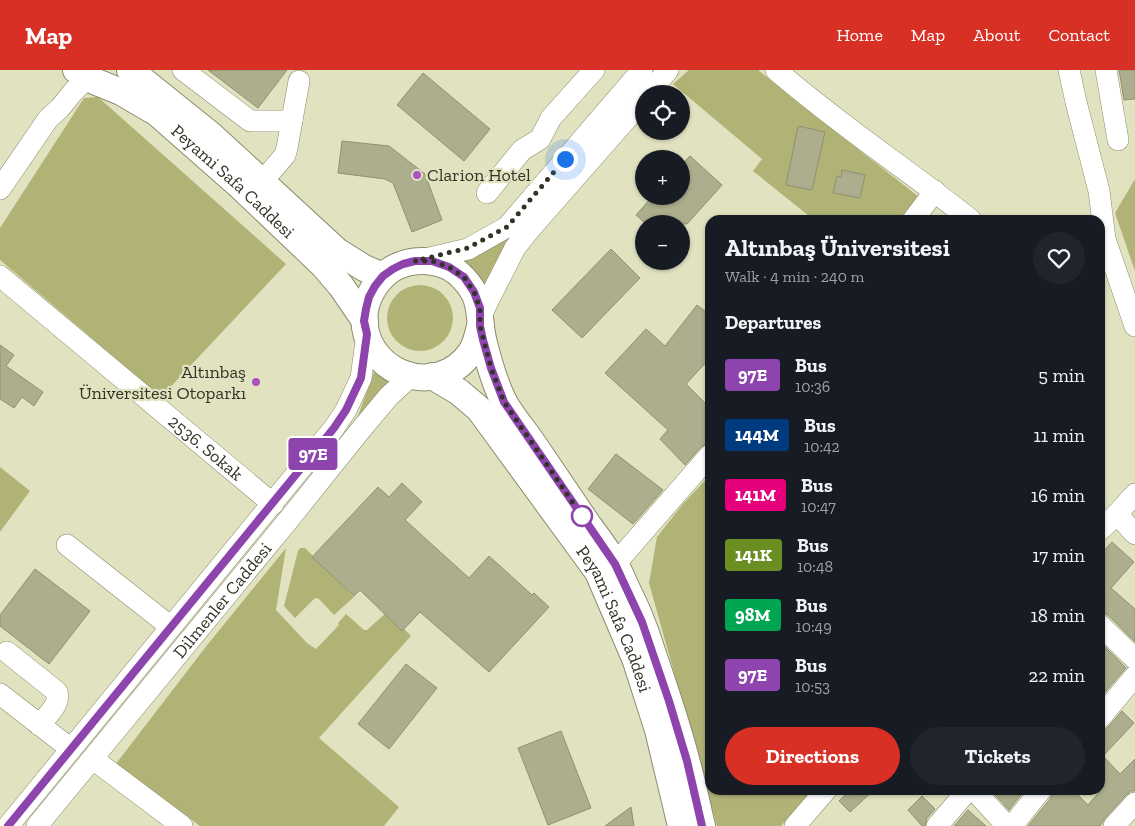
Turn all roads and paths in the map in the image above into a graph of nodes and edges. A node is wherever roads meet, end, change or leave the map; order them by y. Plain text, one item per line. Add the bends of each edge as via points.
1 (130, 70) edge
2 (183, 70) edge
3 (594, 70) edge
4 (642, 70) edge
5 (668, 70) edge
6 (776, 70) edge
7 (1069, 70) edge
8 (1106, 70) edge
9 (87, 74) edge
10 (299, 81) dead end
11 (656, 85) edge
12 (635, 109) edge
13 (292, 121) junction
14 (540, 139) junction
15 (1118, 140) dead end
16 (565, 159) junction
17 (262, 182) junction
18 (0, 189) edge
19 (935, 191) junction
20 (488, 193) dead end
21 (917, 215) edge
22 (965, 215) edge
23 (1100, 215) edge
24 (1105, 247) edge
25 (415, 261) junction
26 (0, 276) edge
27 (383, 276) junction
28 (1133, 312) edge
29 (480, 323) junction
30 (366, 328) junction
31 (422, 376) junction
32 (705, 460) edge
33 (1135, 494) edge
34 (272, 504) junction
35 (1117, 514) junction
36 (1105, 525) edge
37 (1135, 534) edge
38 (67, 545) dead end
39 (606, 568) junction
40 (171, 627) junction
41 (1105, 630) edge
42 (6, 652) dead end
43 (1135, 659) edge
44 (1135, 676) edge
45 (0, 694) edge
46 (1105, 708) edge
47 (39, 725) junction
48 (71, 749) junction
49 (93, 759) junction
50 (822, 795) edge
51 (964, 795) edge
52 (979, 795) edge
53 (1037, 795) edge
54 (1135, 803) edge
55 (8, 826) edge
56 (37, 826) edge
57 (182, 826) edge
58 (680, 826) edge
59 (702, 826) edge
60 (795, 826) edge
61 (938, 826) edge
62 (1007, 826) edge
63 (1012, 826) edge
64 (1114, 826) edge

1 - 17 main road, Peyami Safa Caddesi via 212,136
2 - 13 street via 250,121
3 - 14 street via 551,118
4 - 16 street
5 - 11 street
6 - 19 street via 807,97
7 - 23 street via 1099,191
8 - 15 street
9 - 18 street via 48,118
9 - 30 main road, Peyami Safa Caddesi via 157,114 233,180 323,265 341,286
10 - 13 street
12 - 29 street via 516,248
13 - 17 street via 285,155
14 - 16 street
14 - 20 street via 522,150
16 - 25 street via 507,227 468,248
17 - 27 main road, Peyami Safa Caddesi via 337,251
19 - 21 street
19 - 22 street
24 - 28 street
25 - 27 main road
25 - 29 main road via 432,261 464,277 480,308
26 - 34 street, 2536. Sokak
27 - 30 main road via 369,297
29 - 31 main road via 477,340 462,362 438,376
29 - 39 main road via 491,368 504,402
30 - 31 main road via 374,351 383,362 396,371
30 - 34 street, Dilmenler Caddesi via 361,378 346,410
31 - 39 main road, Peyami Safa Caddesi via 459,392 479,410
31 - 49 street, Dilmenler Caddesi via 389,396
32 - 39 street
33 - 35 street
34 - 40 street, Dilmenler Caddesi
35 - 36 street
35 - 37 street
38 - 40 street
39 - 58 main road, Peyami Safa Caddesi via 658,730
39 - 59 main road via 642,622 687,761
40 - 48 street, Dilmenler Caddesi
41 - 43 street
42 - 47 street via 57,692 58,701
44 - 46 street
45 - 47 street
47 - 48 street
48 - 55 street, Dilmenler Caddesi
49 - 56 street, Dilmenler Caddesi
49 - 57 street
50 - 60 street
51 - 61 street
52 - 62 street
53 - 63 street
54 - 64 street

